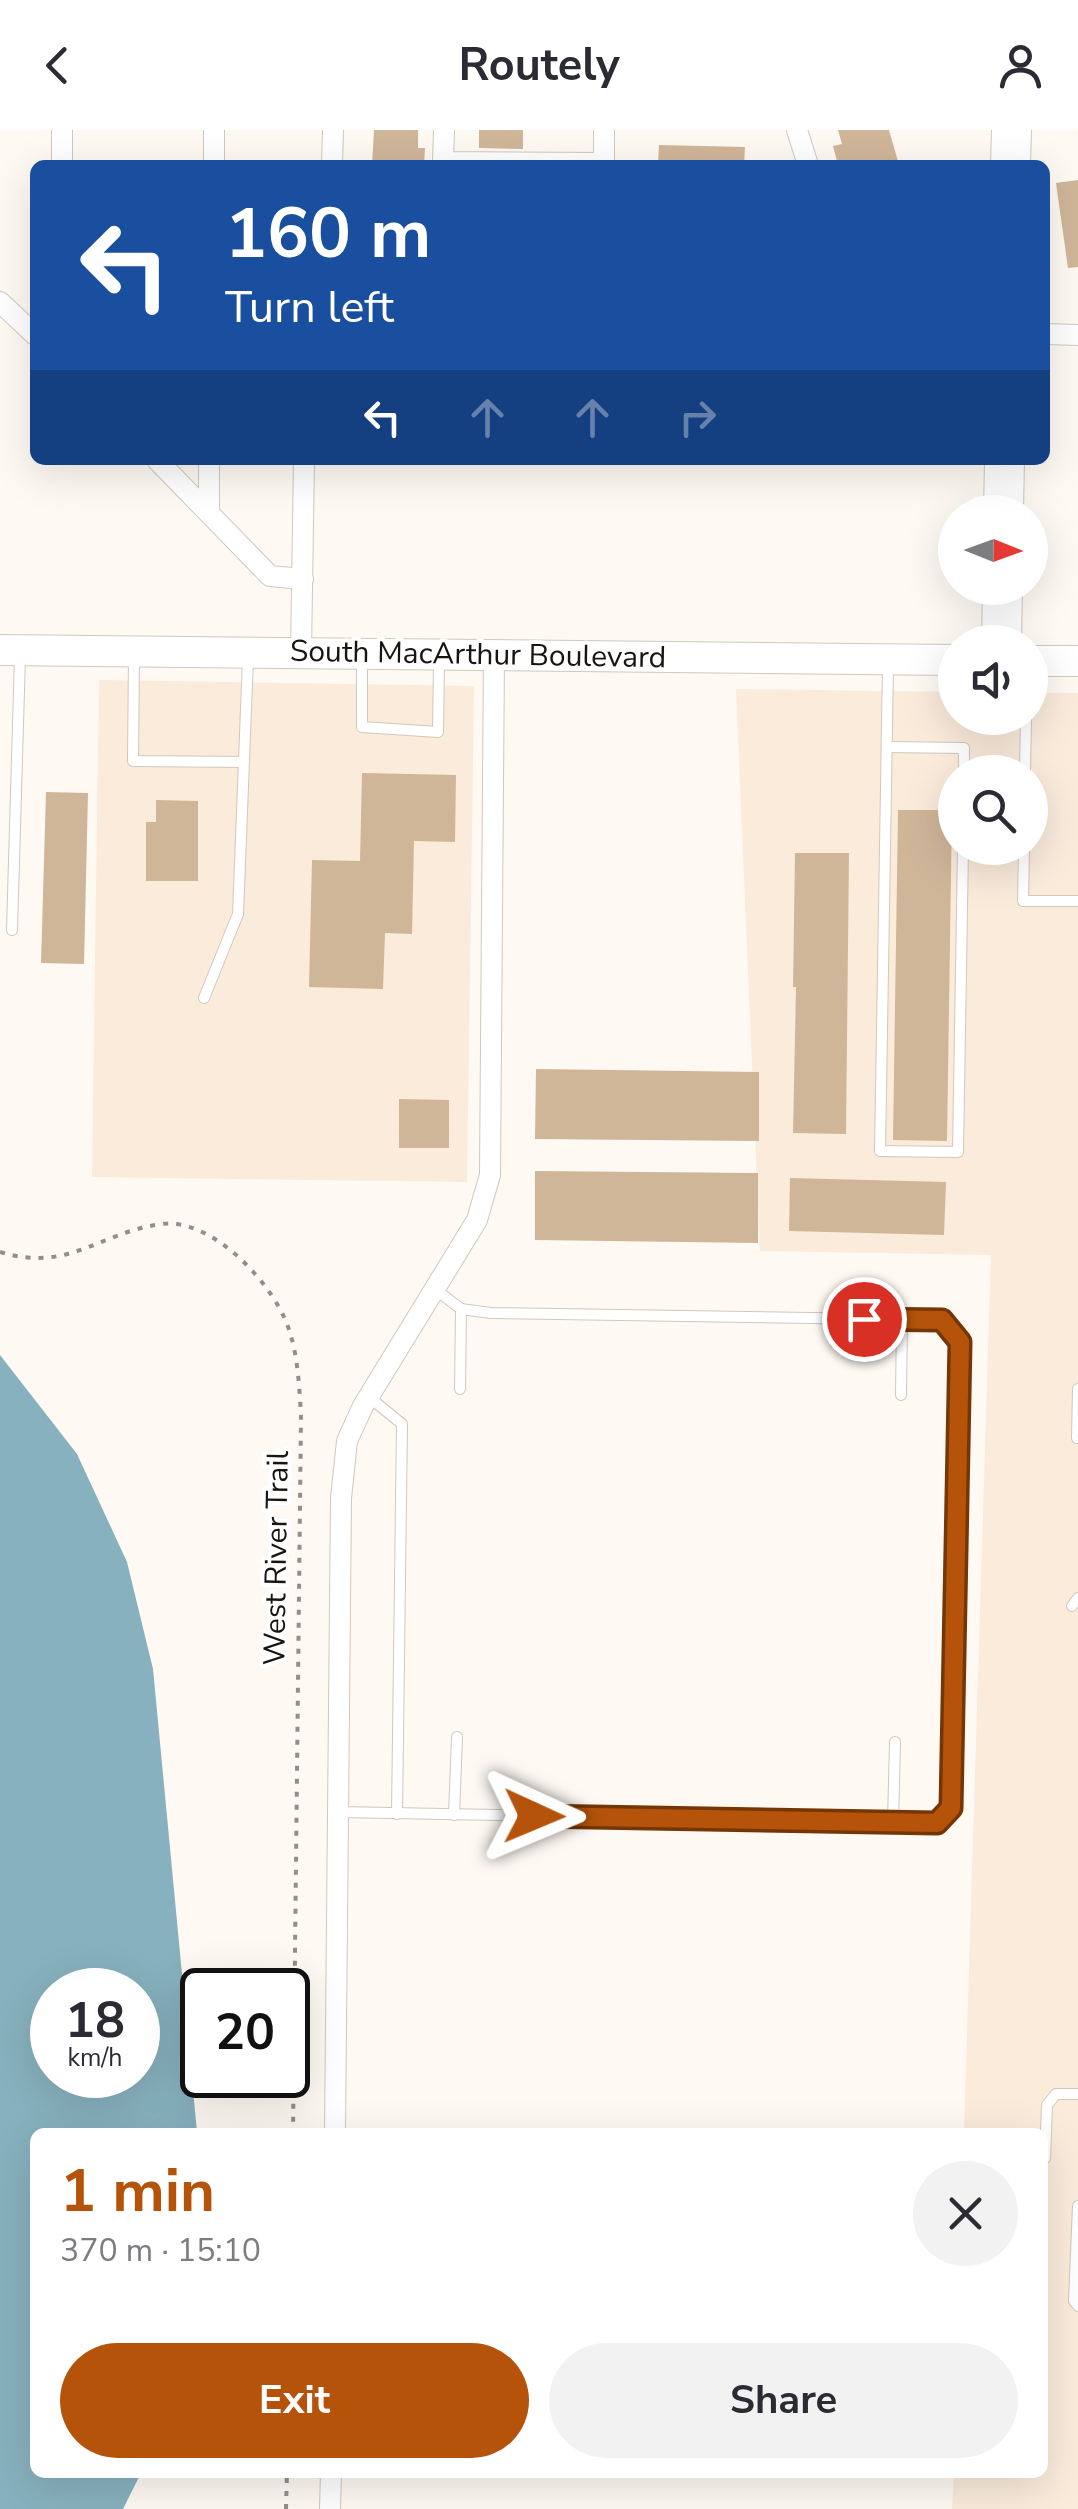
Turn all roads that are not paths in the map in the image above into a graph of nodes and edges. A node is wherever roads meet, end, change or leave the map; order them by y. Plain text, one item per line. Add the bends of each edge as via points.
1 (62, 130) edge
2 (214, 130) edge
3 (333, 130) edge
4 (444, 130) edge
5 (604, 130) edge
6 (797, 130) edge
7 (1002, 130) edge
8 (1021, 130) edge
9 (62, 160) edge
10 (214, 160) edge
11 (332, 160) edge
12 (444, 160) edge
13 (604, 160) edge
14 (806, 160) edge
15 (1001, 160) edge
16 (1020, 160) edge
17 (0, 302) edge
18 (30, 330) edge
19 (1050, 334) edge
20 (1078, 336) edge
21 (162, 465) edge
22 (210, 465) edge
23 (304, 465) edge
24 (995, 465) edge
25 (1014, 465) edge
26 (994, 495) edge
27 (1013, 495) edge
28 (209, 513) junction
29 (303, 579) junction
30 (10, 650) edge
31 (134, 651) junction
32 (248, 652) junction
33 (302, 652) junction
34 (362, 653) junction
35 (439, 654) junction
36 (494, 654) junction
37 (888, 659) junction
38 (938, 660) edge
39 (1048, 660) edge
40 (1078, 661) edge
41 (888, 748) junction
42 (964, 755) edge
43 (244, 762) junction
44 (963, 865) edge
45 (1024, 865) edge
46 (1078, 901) edge
47 (12, 930) dead end
48 (204, 998) dead end
49 (434, 1289) junction
50 (461, 1309) junction
51 (902, 1320) junction
52 (1078, 1388) edge
53 (460, 1389) dead end
54 (901, 1396) dead end
55 (369, 1397) junction
56 (1077, 1438) edge
57 (457, 1737) dead end
58 (895, 1742) dead end
59 (338, 1812) junction
60 (397, 1814) junction
61 (454, 1814) junction
62 (893, 1822) junction
63 (1078, 2094) edge
64 (335, 2128) edge
65 (1046, 2128) edge
66 (1078, 2206) edge
67 (1078, 2306) edge
68 (331, 2478) edge
69 (330, 2509) edge

1 - 9 street
2 - 10 street
3 - 11 street
4 - 12 street
5 - 13 street
6 - 14 street
7 - 15 street
8 - 16 street
17 - 18 street
19 - 20 street
21 - 28 street
22 - 28 street
23 - 29 street
24 - 26 street
25 - 27 street
28 - 29 street via 270,576
29 - 33 street
30 - 31 main road, South MacArthur Boulevard
30 - 47 lane
31 - 32 main road, South MacArthur Boulevard
31 - 43 lane via 133,761
32 - 33 main road, South MacArthur Boulevard
32 - 43 lane
33 - 34 main road, South MacArthur Boulevard
34 - 35 main road, South MacArthur Boulevard
34 - 35 lane via 362,727 438,732
35 - 36 main road, South MacArthur Boulevard
36 - 37 main road, South MacArthur Boulevard
36 - 49 street via 490,1175 477,1220
37 - 38 main road, South MacArthur Boulevard
37 - 41 lane
39 - 40 main road
41 - 42 lane via 964,748
41 - 44 lane via 880,1151 958,1152
43 - 48 lane via 238,914
45 - 46 lane via 1023,900
49 - 50 lane
49 - 55 street
50 - 51 lane
50 - 53 lane
51 - 54 lane
51 - 62 lane via 942,1320 960,1342 951,1808 937,1823
52 - 56 lane
55 - 59 street via 347,1441 340,1498
55 - 60 lane via 402,1424
57 - 61 lane
58 - 62 lane
59 - 60 lane
59 - 64 street
60 - 61 lane
61 - 62 lane
63 - 65 lane via 1056,2094 1047,2104
66 - 67 lane
68 - 69 street

